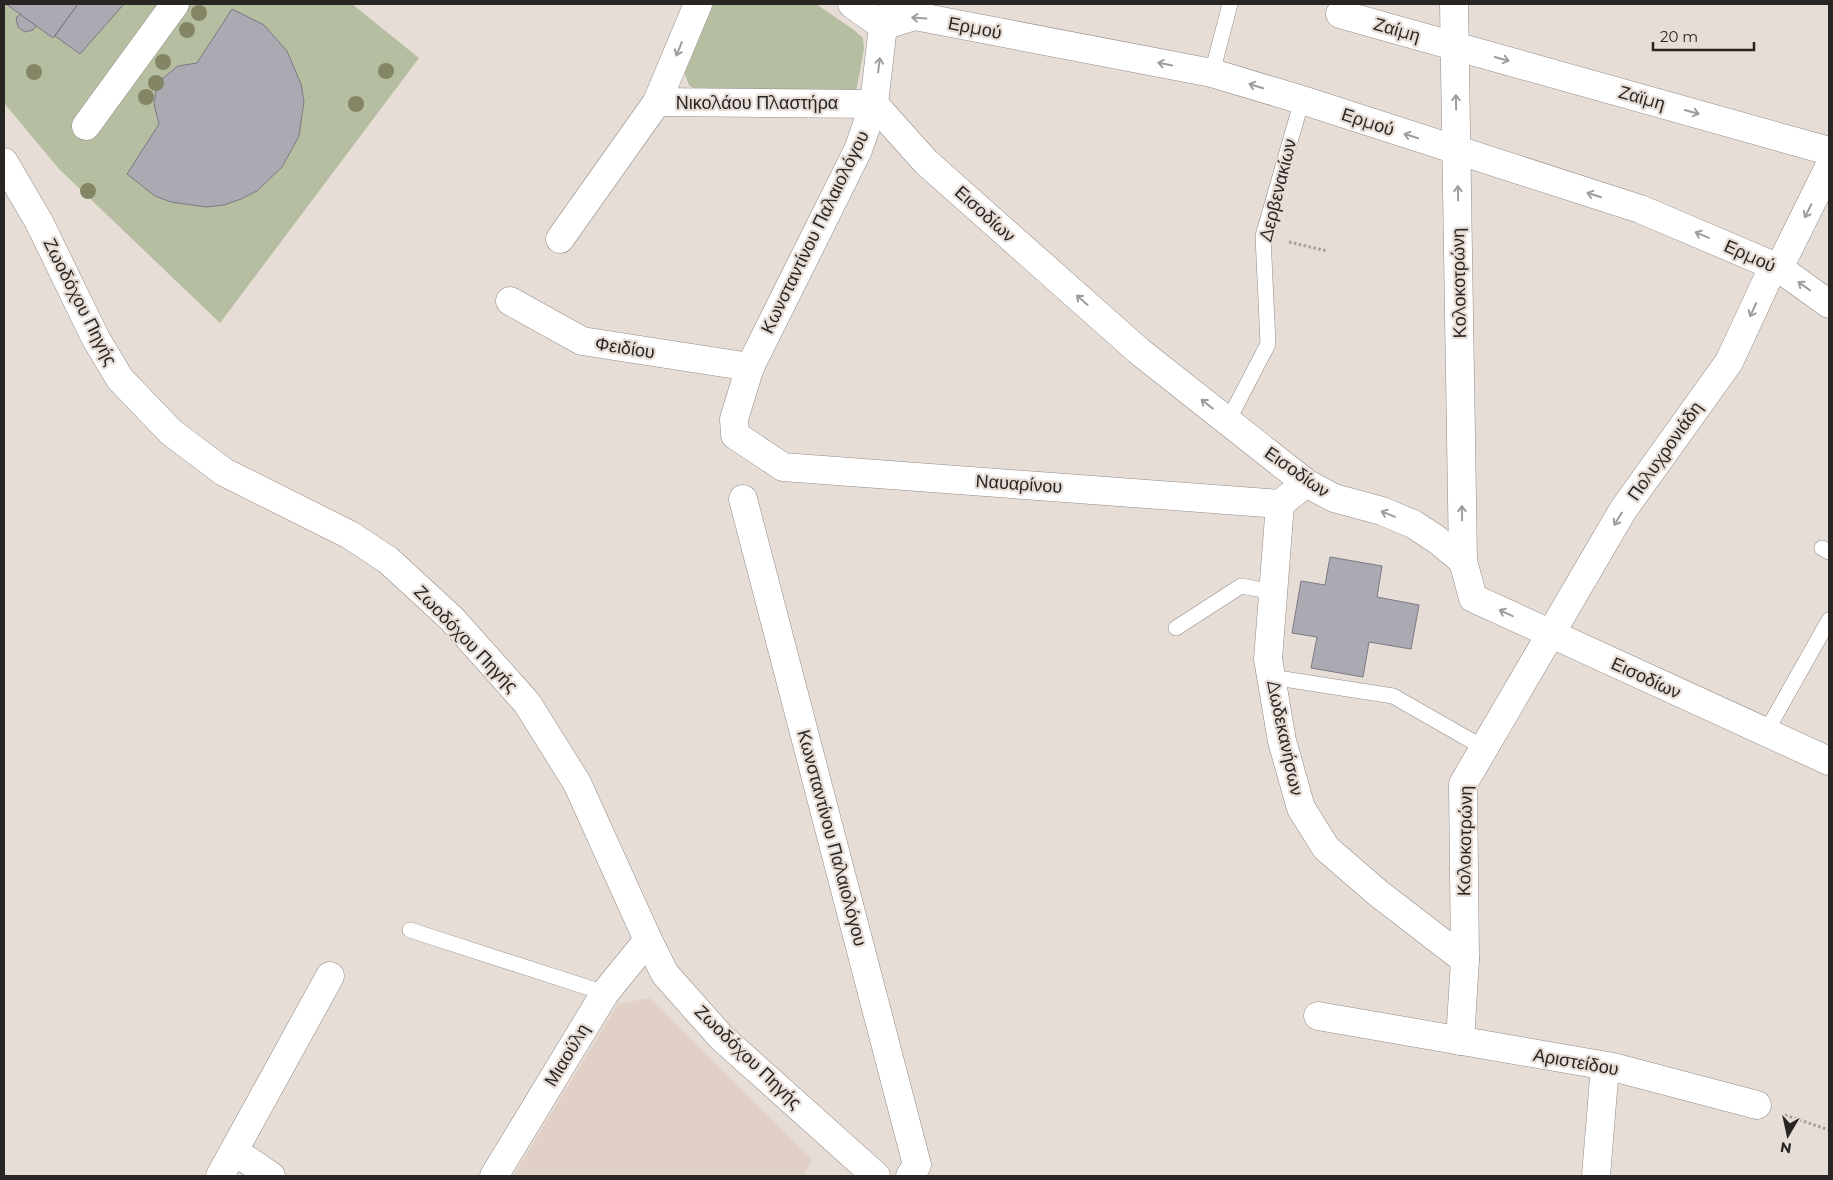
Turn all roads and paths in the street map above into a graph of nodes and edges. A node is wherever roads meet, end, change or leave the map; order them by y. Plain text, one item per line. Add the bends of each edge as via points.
1 (175, 4) edge
2 (698, 4) edge
3 (852, 4) edge
4 (1230, 4) edge
5 (1454, 4) edge
6 (1340, 14) dead end
7 (890, 15) edge
8 (1455, 46) junction
9 (1212, 73) junction
10 (1302, 100) junction
11 (657, 102) junction
12 (874, 104) junction
13 (86, 126) dead end
14 (1457, 151) junction
15 (1829, 151) edge
16 (4, 162) edge
17 (1829, 167) edge
18 (1263, 236) junction
19 (560, 239) dead end
20 (1327, 251) dead end
21 (1776, 267) junction
22 (510, 301) dead end
23 (1829, 304) edge
24 (750, 367) junction
25 (1228, 421) junction
26 (735, 435) joint
27 (1306, 483) junction
28 (743, 499) dead end
29 (1280, 504) junction
30 (1463, 561) junction
31 (1274, 592) junction
32 (1829, 620) edge
33 (1176, 628) dead end
34 (1550, 633) junction
35 (1271, 677) junction
36 (1766, 732) junction
37 (1484, 748) junction
38 (1829, 761) edge
39 (410, 930) dead end
40 (648, 940) junction
41 (1465, 960) junction
42 (330, 976) dead end
43 (605, 992) junction
44 (1318, 1016) dead end
45 (1460, 1041) junction
46 (1605, 1066) junction
47 (1757, 1105) joint
48 (1829, 1130) edge
49 (234, 1151) junction
50 (220, 1176) edge
51 (271, 1176) edge
52 (494, 1176) edge
53 (876, 1176) edge
54 (910, 1176) edge
55 (1596, 1176) edge

1 - 13 street
2 -> 11 street, Νικολάου Πλαστήρα
3 - 7 street
4 - 9 lane
5 - 8 street, Κολοκοτρώνη
6 - 8 street, Ζαίμη
9 -> 7 street, Ερμού via 915,16
12 -> 7 street, Κωνσταντίνου Παλαιολόγου
14 -> 8 street, Κολοκοτρώνη
8 -> 15 street, Ζαϊμη
10 -> 9 street, Ερμού
14 -> 10 street, Ερμού
10 - 18 lane, Δερβενακίων
11 - 12 street, Νικολάου Πλαστήρα
11 - 19 street
12 - 24 street, Κωνσταντίνου Παλαιολόγου via 858,150
25 -> 12 street, Εισοδίων via 1140,352 926,162
21 -> 14 street, Ερμού via 1640,210
30 -> 14 street, Κολοκοτρώνη
16 - 40 street, Ζωοδόχου Πηγής via 39,222 96,339 120,379 144,406 171,432 224,472 350,535 388,560 452,619 527,703 577,783
17 -> 21 street, Πολυχρονιάδη
18 - 20 path
18 - 25 lane, Δερβενακίων via 1268,344
23 -> 21 street, Ερμού
21 -> 34 street, Πολυχρονιάδη via 1729,362 1623,510
22 - 24 street, Φειδίου via 582,341
24 - 26 street, Κωνσταντίνου Παλαιολόγου via 734,418
25 - 27 street, Εισοδίων
26 - 29 street, Ναυαρίνου via 783,467
27 - 29 street
30 -> 27 street, Εισοδίων via 1413,524 1334,498
28 - 54 street, Κωνσταντίνου Παλαιολόγου via 917,1165
29 - 31 street, Δωδεκανήσων
34 -> 30 street, Εισοδίων via 1474,598
31 - 33 lane via 1241,586
31 - 35 street, Δωδεκανήσων via 1268,659
32 - 36 lane
34 - 36 street, Εισοδίων
34 - 37 street, Κολοκοτρώνη
35 - 37 lane via 1393,696
35 - 41 street, Δωδεκανήσων via 1282,742 1301,808 1326,848
36 - 38 street, Εισοδίων
37 - 41 street, Κολοκοτρώνη via 1463,784
39 - 43 lane
40 - 43 street, Μιαούλη
40 - 53 street, Ζωοδόχου Πηγής via 665,974 721,1037
41 - 45 street, Κολοκοτρώνη
42 - 49 street
43 - 52 street, Μιαούλη
44 - 45 street, Αριστείδου
45 - 46 street, Αριστείδου
46 - 47 street, Αριστείδου
46 - 55 street
47 - 48 path
49 - 50 street
49 - 51 street

